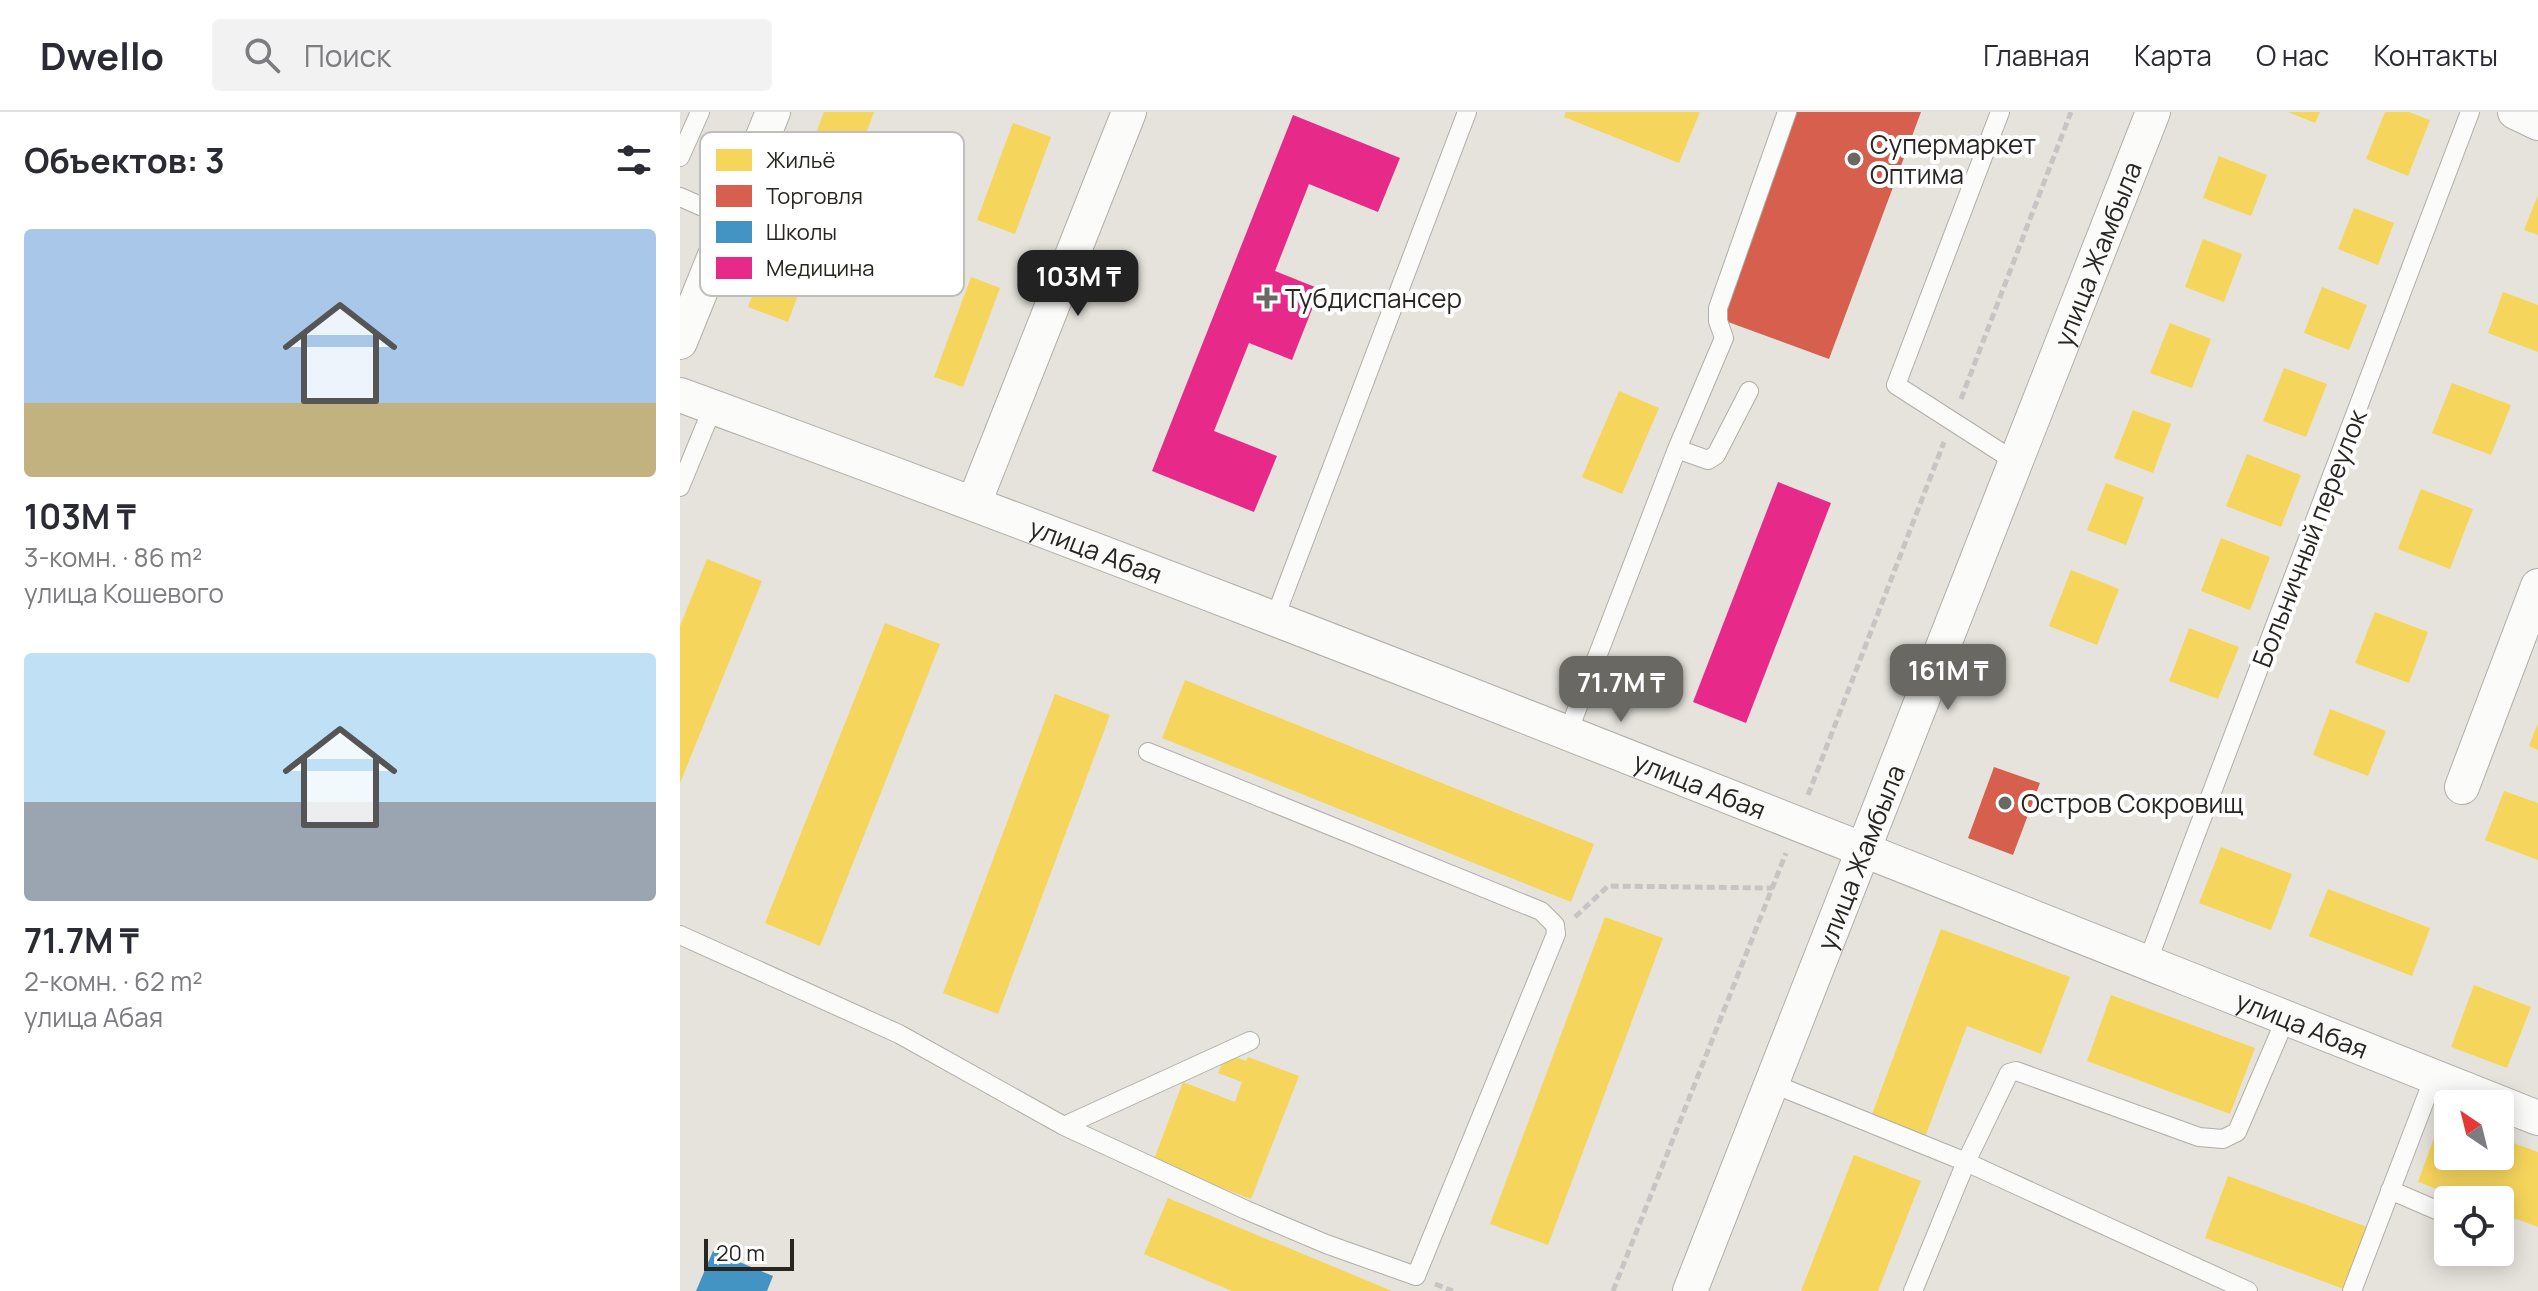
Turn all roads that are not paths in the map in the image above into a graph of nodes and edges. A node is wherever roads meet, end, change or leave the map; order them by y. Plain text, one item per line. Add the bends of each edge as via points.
1 (700, 112) edge
2 (773, 112) edge
3 (1129, 112) edge
4 (1467, 112) edge
5 (1787, 112) edge
6 (2000, 112) edge
7 (2153, 112) edge
8 (2470, 112) edge
9 (2515, 112) edge
10 (2538, 123) edge
11 (765, 132) edge
12 (680, 157) edge
13 (680, 197) edge
14 (700, 206) edge
15 (700, 290) edge
16 (680, 342) edge
17 (1749, 391) dead end
18 (680, 395) edge
19 (713, 407) junction
20 (1677, 449) junction
21 (2016, 462) junction
22 (680, 487) edge
23 (974, 503) junction
24 (2538, 586) edge
25 (1274, 620) junction
26 (1567, 735) junction
27 (1148, 752) dead end
28 (2462, 787) dead end
29 (1862, 850) junction
30 (680, 935) edge
31 (2147, 963) junction
32 (2286, 1018) junction
33 (1250, 1041) dead end
34 (2434, 1077) junction
35 (1771, 1083) junction
36 (2538, 1118) edge
37 (1064, 1126) junction
38 (1966, 1162) junction
39 (2390, 1190) junction
40 (2434, 1209) edge
41 (1690, 1291) edge
42 (1913, 1291) edge
43 (2248, 1291) edge
44 (2352, 1291) edge

1 - 12 lane
2 - 11 street
3 - 23 street
4 - 25 lane
5 - 20 lane via 1718,308 1724,338
6 - 21 lane via 1896,385
7 - 21 street, улица Жамбыла
8 - 31 lane, Больничный переулок
9 - 10 street
13 - 14 lane
15 - 16 street
17 - 20 lane via 1716,455 1708,460
18 - 19 street, улица Абая
19 - 22 lane
19 - 23 street, улица Абая
20 - 26 lane
21 - 29 street, улица Жамбыла
23 - 25 street, улица Абая
24 - 28 street
25 - 26 street, улица Абая
26 - 29 street, улица Абая
27 - 37 lane via 1541,911 1555,925 1556,934 1416,1276 1246,1210
29 - 31 street, улица Абая
29 - 35 street, улица Жамбыла
30 - 37 lane via 899,1034
31 - 32 street, улица Абая
32 - 34 street, улица Абая
32 - 38 lane via 2237,1132 2223,1139 2199,1137 2016,1071 2007,1076
33 - 37 lane
34 - 36 street, улица Абая
34 - 39 lane
35 - 38 lane
35 - 41 street, улица Жамбыла
38 - 42 lane
38 - 43 lane
39 - 40 lane
39 - 44 lane

